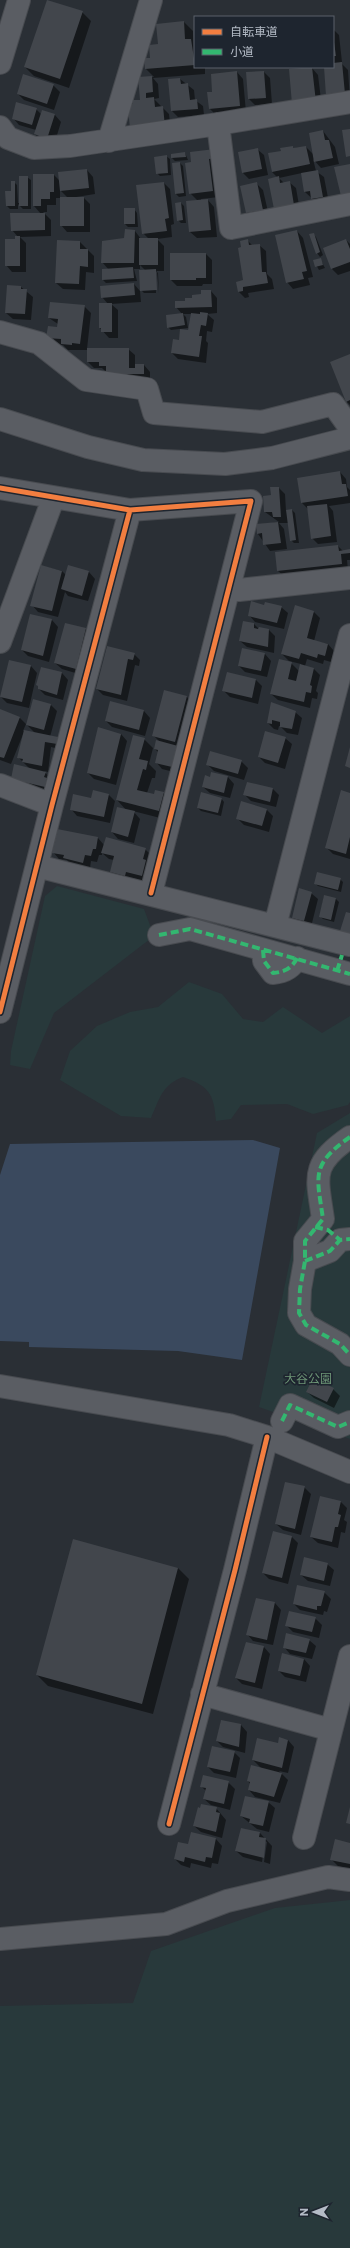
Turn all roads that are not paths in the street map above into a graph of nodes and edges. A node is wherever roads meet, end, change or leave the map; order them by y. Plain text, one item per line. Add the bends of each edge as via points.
1 (19, 0) edge
2 (151, 0) edge
3 (0, 63) edge
4 (350, 102) edge
5 (218, 124) junction
6 (0, 127) edge
7 (109, 141) junction
8 (350, 204) edge
9 (0, 332) edge
10 (0, 419) edge
11 (350, 428) edge
12 (350, 438) edge
13 (0, 488) edge
14 (53, 499) junction
15 (130, 510) junction
16 (350, 578) edge
17 (229, 589) junction
18 (350, 635) edge
19 (0, 642) edge
20 (0, 785) edge
21 (52, 805) junction
22 (37, 866) junction
23 (151, 893) junction
24 (275, 926) junction
25 (160, 935) dead end
26 (345, 961) edge
27 (0, 1012) edge
28 (350, 1137) edge
29 (315, 1227) junction
30 (345, 1239) edge
31 (305, 1261) junction
32 (350, 1355) edge
33 (0, 1386) edge
34 (350, 1422) edge
35 (274, 1429) junction
36 (350, 1472) edge
37 (350, 1656) edge
38 (202, 1694) junction
39 (331, 1730) junction
40 (169, 1824) dead end
41 (304, 1838) dead end
42 (350, 1880) edge
43 (0, 1939) edge

1 - 3 street
2 - 7 street
4 - 5 street
5 - 7 street
5 - 8 street via 231,228
6 - 7 street via 8,138 34,148
9 - 11 street via 39,343 86,380 147,389 154,413 262,422 333,404
10 - 12 street via 88,447 144,460 225,464 272,458
13 - 14 street
14 - 15 street
14 - 19 street
15 - 17 street via 251,501
15 - 21 street
16 - 17 street
17 - 23 street
18 - 24 street
20 - 21 street
21 - 22 street
22 - 23 street
22 - 27 street
23 - 24 street
24 - 26 street
25 - 26 street via 190,929 297,958
28 - 29 street via 328,1153 321,1166 317,1182 323,1219
29 - 30 street via 328,1230
29 - 31 street via 305,1241
30 - 31 street via 330,1251
31 - 32 street via 299,1313 306,1325 340,1344
33 - 35 street via 229,1425
34 - 35 street via 338,1427 290,1405
35 - 36 street
35 - 38 street
37 - 39 street
38 - 39 street
38 - 40 street
39 - 41 street
42 - 43 street via 328,1877 235,1899 166,1924

